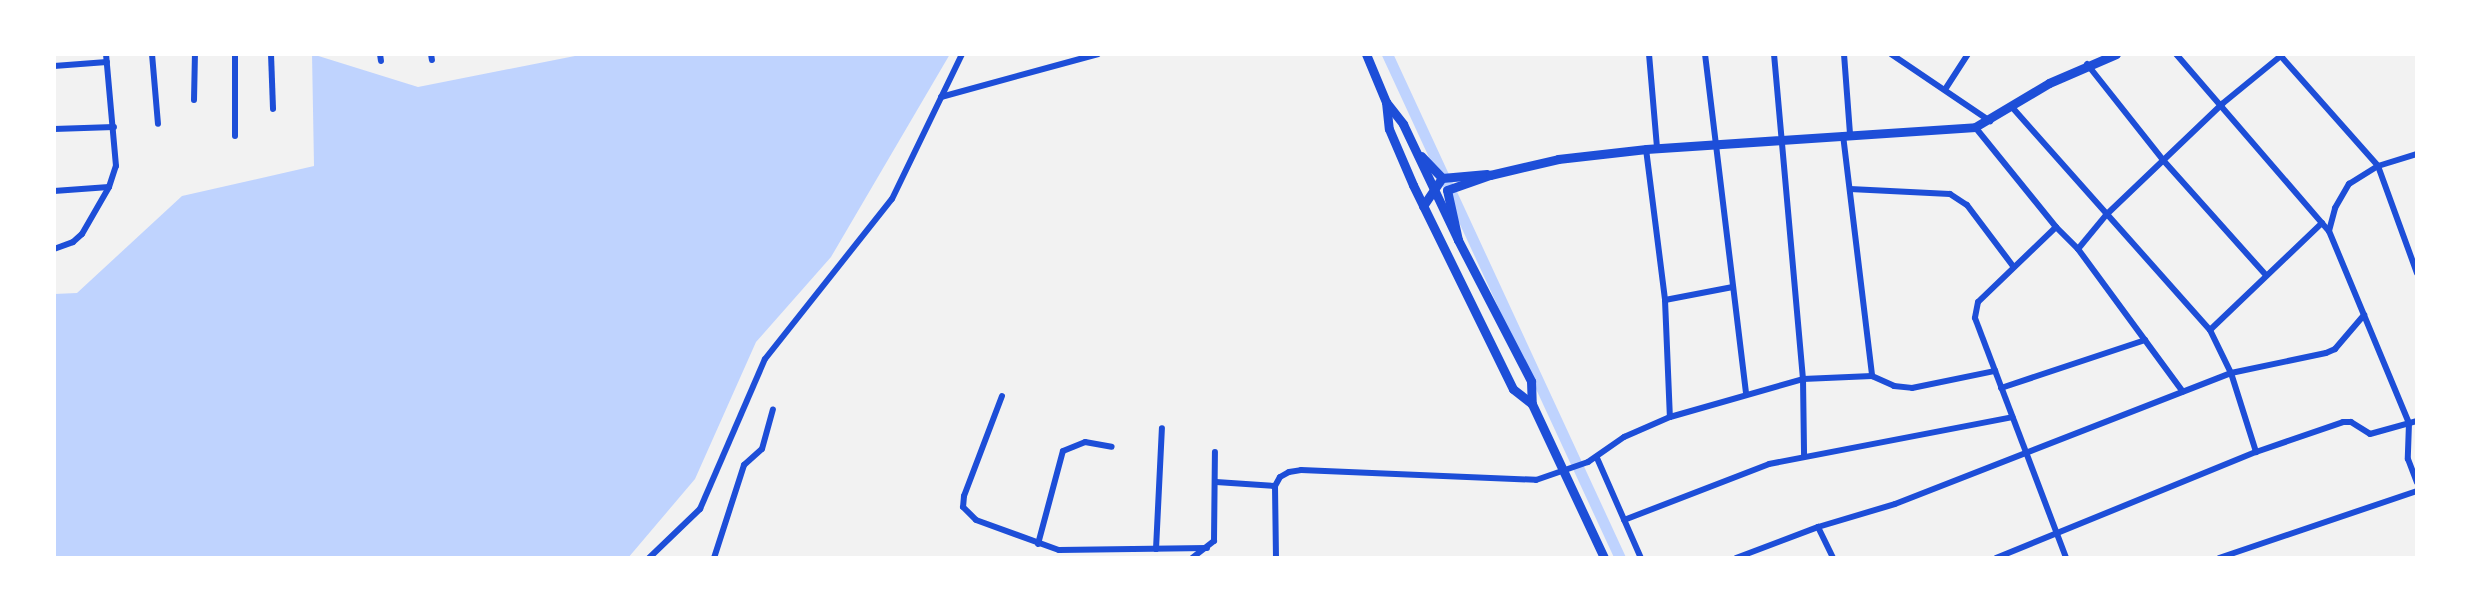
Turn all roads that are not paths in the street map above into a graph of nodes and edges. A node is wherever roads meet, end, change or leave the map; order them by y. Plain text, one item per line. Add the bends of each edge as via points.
1 (60, 54) edge
2 (152, 54) edge
3 (195, 54) edge
4 (235, 54) edge
5 (271, 54) edge
6 (962, 54) edge
7 (1098, 54) edge
8 (1366, 54) edge
9 (1649, 54) edge
10 (1705, 54) edge
11 (1774, 54) edge
12 (1844, 54) edge
13 (1891, 54) edge
14 (1968, 54) edge
15 (2116, 54) edge
16 (2176, 54) edge
17 (2281, 55) edge
18 (106, 58) edge
19 (2087, 64) junction
20 (57, 66) edge
21 (1946, 88) junction
22 (941, 97) junction
23 (194, 100) dead end
24 (1386, 102) junction
25 (2222, 104) junction
26 (2011, 106) junction
27 (273, 109) dead end
28 (1990, 121) junction
29 (158, 124) dead end
30 (114, 127) junction
31 (1975, 127) junction
32 (54, 129) edge
33 (1846, 134) junction
34 (235, 136) dead end
35 (1782, 141) junction
36 (1715, 144) junction
37 (1414, 147) junction
38 (1651, 149) junction
39 (2417, 154) edge
40 (2163, 160) junction
41 (2378, 166) junction
42 (1490, 175) junction
43 (1445, 177) junction
44 (1413, 185) junction
45 (109, 187) junction
46 (1434, 189) junction
47 (1450, 189) junction
48 (1850, 189) junction
49 (54, 191) edge
50 (1423, 206) junction
51 (2106, 215) junction
52 (2322, 223) junction
53 (2056, 227) junction
54 (2329, 231) junction
55 (1458, 240) junction
56 (54, 249) edge
57 (2078, 249) junction
58 (2013, 266) junction
59 (2417, 273) edge
60 (2266, 275) junction
61 (1479, 281) junction
62 (1463, 287) junction
63 (1733, 287) junction
64 (1665, 300) junction
65 (2364, 315) junction
66 (2210, 330) junction
67 (2145, 340) junction
68 (1995, 371) junction
69 (2231, 373) junction
70 (1872, 376) junction
71 (1803, 379) junction
72 (2001, 388) junction
73 (2183, 392) junction
74 (1746, 393) junction
75 (1002, 396) dead end
76 (1532, 404) junction
77 (773, 409) dead end
78 (1670, 417) junction
79 (2012, 417) junction
80 (2417, 421) edge
81 (2409, 423) junction
82 (1162, 428) dead end
83 (1112, 447) dead end
84 (1215, 452) dead end
85 (2256, 452) junction
86 (2026, 454) junction
87 (1804, 455) junction
88 (1597, 458) junction
89 (1569, 471) junction
90 (1216, 482) junction
91 (2417, 482) edge
92 (1275, 486) junction
93 (2417, 491) edge
94 (1624, 520) junction
95 (1818, 527) junction
96 (2055, 534) junction
97 (1038, 544) junction
98 (1207, 548) junction
99 (1156, 549) junction
100 (1059, 550) junction
101 (649, 558) edge
102 (714, 558) edge
103 (1060, 558) edge
104 (1192, 558) edge
105 (1276, 558) edge
106 (1604, 558) edge
107 (1641, 558) edge
108 (1736, 558) edge
109 (1833, 558) edge
110 (1996, 558) edge
111 (2066, 558) edge
112 (2219, 558) edge

1 - 20 street
2 - 29 street
3 - 23 street
4 - 34 street
5 - 27 street
6 - 22 street
7 - 22 street
8 - 24 main road
9 - 38 street
10 - 36 street
11 - 35 street
12 - 33 street
13 - 21 street
14 - 21 street
15 - 19 main road
16 - 25 street
17 - 25 street
17 - 41 street
18 - 20 street
18 - 30 street
19 - 26 main road
19 - 40 street
21 - 28 street
22 - 101 street via 892,199 765,359 700,509
24 - 37 main road
24 - 44 main road via 1389,129
25 - 40 street
25 - 52 street
26 - 28 main road
26 - 51 street
28 - 31 main road
30 - 32 street
30 - 45 street via 116,166
31 - 33 main road
31 - 53 street
33 - 35 main road
33 - 48 street
35 - 36 main road
35 - 71 street
36 - 38 main road
36 - 63 street
37 - 43 main road
37 - 46 main road
38 - 42 main road via 1558,159
38 - 64 street
39 - 41 street
40 - 51 street
40 - 60 street
41 - 54 street via 2349,184
41 - 59 street
42 - 43 main road
42 - 47 main road
43 - 46 main road
44 - 46 main road
44 - 50 main road
45 - 49 street
45 - 56 street via 82,234
46 - 47 main road
46 - 50 main road
46 - 55 main road
47 - 55 main road
48 - 58 street via 1950,194 1967,205
48 - 70 street
50 - 62 main road
51 - 57 street
51 - 66 street
52 - 54 street
52 - 60 street
53 - 57 street
53 - 58 street
54 - 65 street
55 - 61 main road
57 - 67 street
58 - 68 street via 1975,310
60 - 66 street
61 - 62 main road
61 - 76 main road via 1531,381
62 - 76 main road via 1513,389
63 - 64 street
63 - 74 street
64 - 78 street
65 - 69 street via 2335,349
65 - 81 street
66 - 69 street
67 - 72 street
67 - 73 street
68 - 70 street via 1912,388
68 - 72 street
69 - 73 street
69 - 85 street
70 - 71 street
71 - 74 street
71 - 87 street
72 - 79 street
73 - 86 street
74 - 78 street
75 - 97 street via 963,507 976,520
76 - 89 main road
77 - 102 street via 762,449 744,465
78 - 88 street via 1624,437
79 - 86 street
79 - 87 street
80 - 81 street
81 - 85 street via 2370,434 2343,422
81 - 91 street via 2408,459
82 - 99 street
83 - 97 street via 1085,442 1063,451
84 - 90 street
85 - 96 street
86 - 95 street
86 - 96 street
87 - 94 street via 1744,472
88 - 89 street
88 - 94 street
89 - 92 street via 1520,482 1301,470 1280,477
89 - 106 main road
90 - 92 street
90 - 98 street via 1214,541
92 - 105 street
93 - 112 street
94 - 107 street
95 - 108 street
95 - 109 street
96 - 110 street
96 - 111 street
97 - 100 street
98 - 99 street
98 - 104 street
99 - 100 street
100 - 103 street

